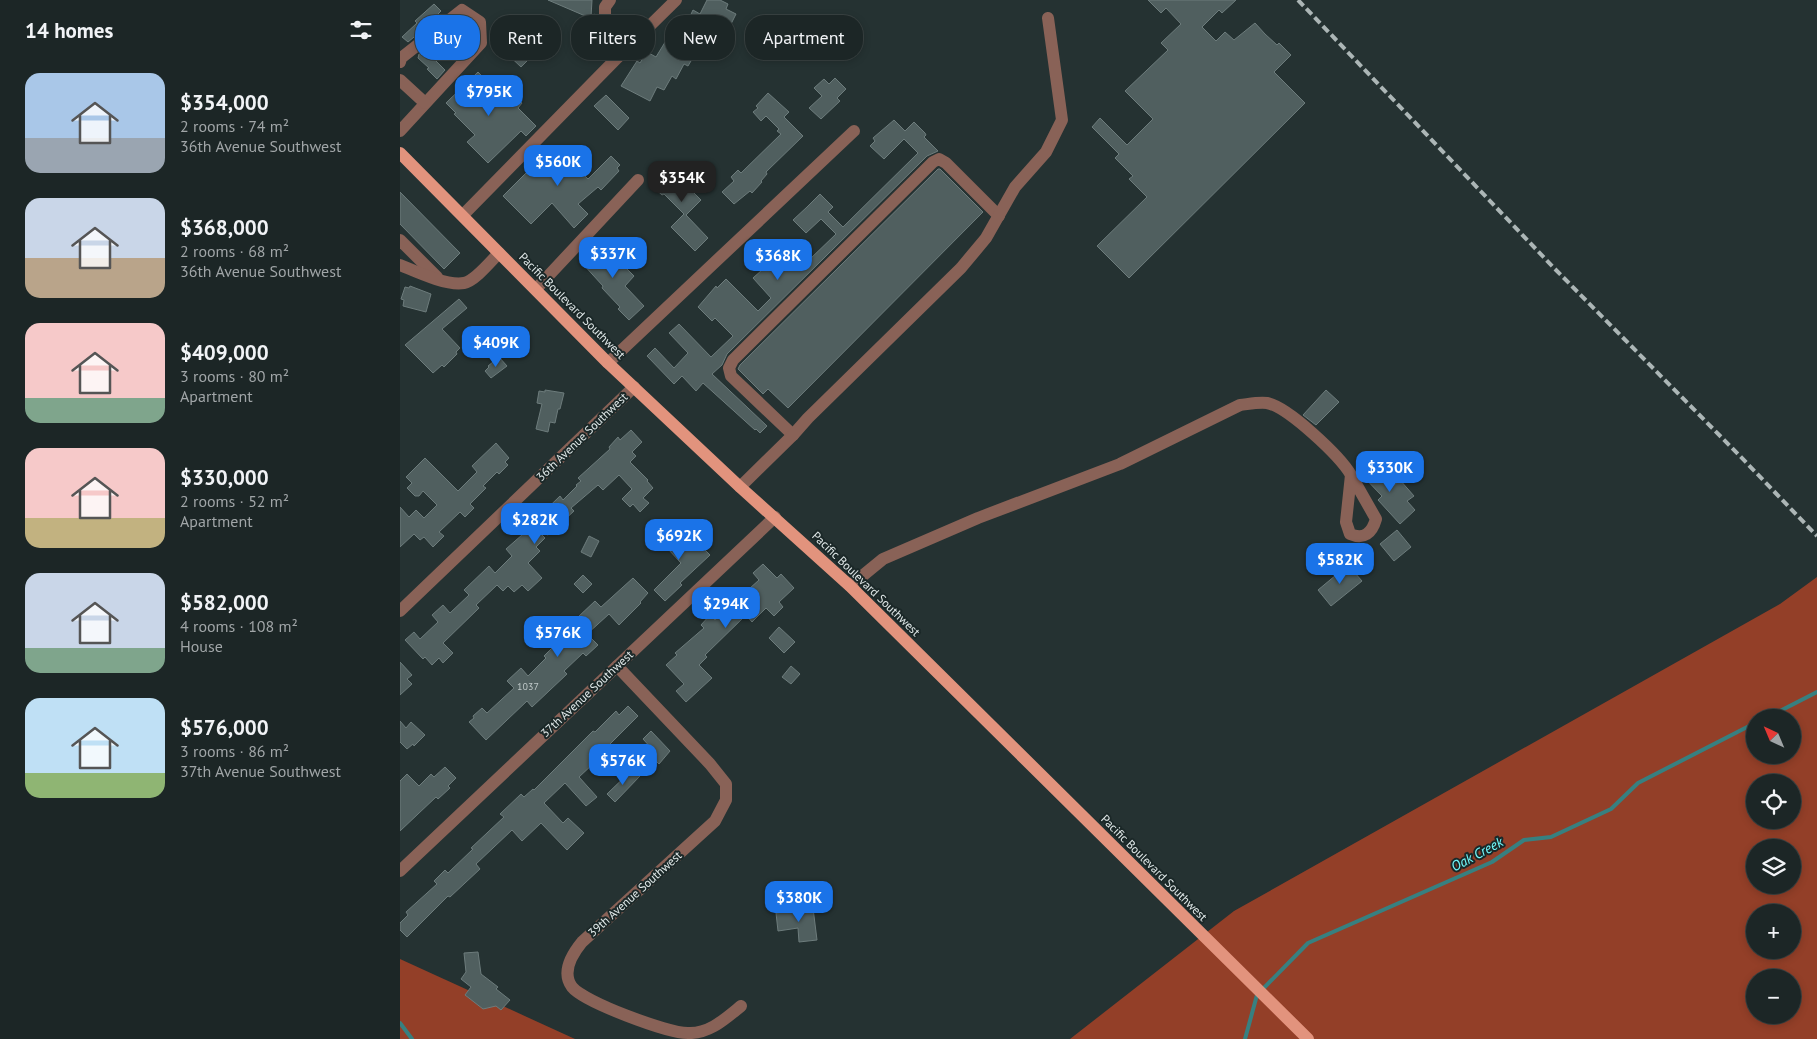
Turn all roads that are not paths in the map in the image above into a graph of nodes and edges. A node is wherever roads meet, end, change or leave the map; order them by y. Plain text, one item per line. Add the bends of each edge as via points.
1 (610, 0) edge
2 (676, 0) edge
3 (605, 15) edge
4 (1048, 18) dead end
5 (655, 21) edge
6 (615, 60) edge
7 (400, 62) edge
8 (400, 80) edge
9 (425, 103) junction
10 (400, 131) edge
11 (854, 131) dead end
12 (400, 153) edge
13 (638, 180) dead end
14 (462, 215) junction
15 (999, 216) junction
16 (400, 240) edge
17 (499, 252) junction
18 (400, 266) edge
19 (440, 280) junction
20 (536, 289) junction
21 (608, 363) junction
22 (634, 388) junction
23 (794, 435) junction
24 (1352, 475) dead end
25 (740, 487) junction
26 (775, 517) junction
27 (850, 586) junction
28 (400, 611) edge
29 (617, 666) junction
30 (400, 871) edge
31 (741, 1006) dead end
32 (1308, 1039) edge

1 - 3 street via 605,7
2 - 5 street
4 - 15 street via 1062,120 1046,152 1016,187
6 - 14 street
7 - 9 street via 462,10 480,22 481,43
8 - 9 street
9 - 10 street
11 - 21 street
12 - 14 main road, Pacific Boulevard Southwest
13 - 20 street
14 - 17 main road, Pacific Boulevard Southwest
15 - 23 street via 961,268
15 - 23 street via 946,162 939,159 933,162 733,360 729,368 731,376
16 - 19 street
17 - 19 street via 465,283
17 - 20 main road, Pacific Boulevard Southwest
18 - 19 street
20 - 21 main road, Pacific Boulevard Southwest
21 - 22 main road, Pacific Boulevard Southwest
22 - 25 main road, Pacific Boulevard Southwest
22 - 28 street, 36th Avenue Southwest
23 - 25 street
24 - 27 street via 1337,456 1280,408 1268,403 1240,406 1120,464 978,518 883,559
25 - 26 main road, Pacific Boulevard Southwest
26 - 27 main road, Pacific Boulevard Southwest
26 - 29 street, 37th Avenue Southwest
27 - 32 main road, Pacific Boulevard Southwest
29 - 30 street, 37th Avenue Southwest
29 - 31 street, 39th Avenue Southwest via 710,764 726,784 726,800 715,820 582,942 572,955 569,979 572,986 590,1000 666,1030 688,1034 718,1024

